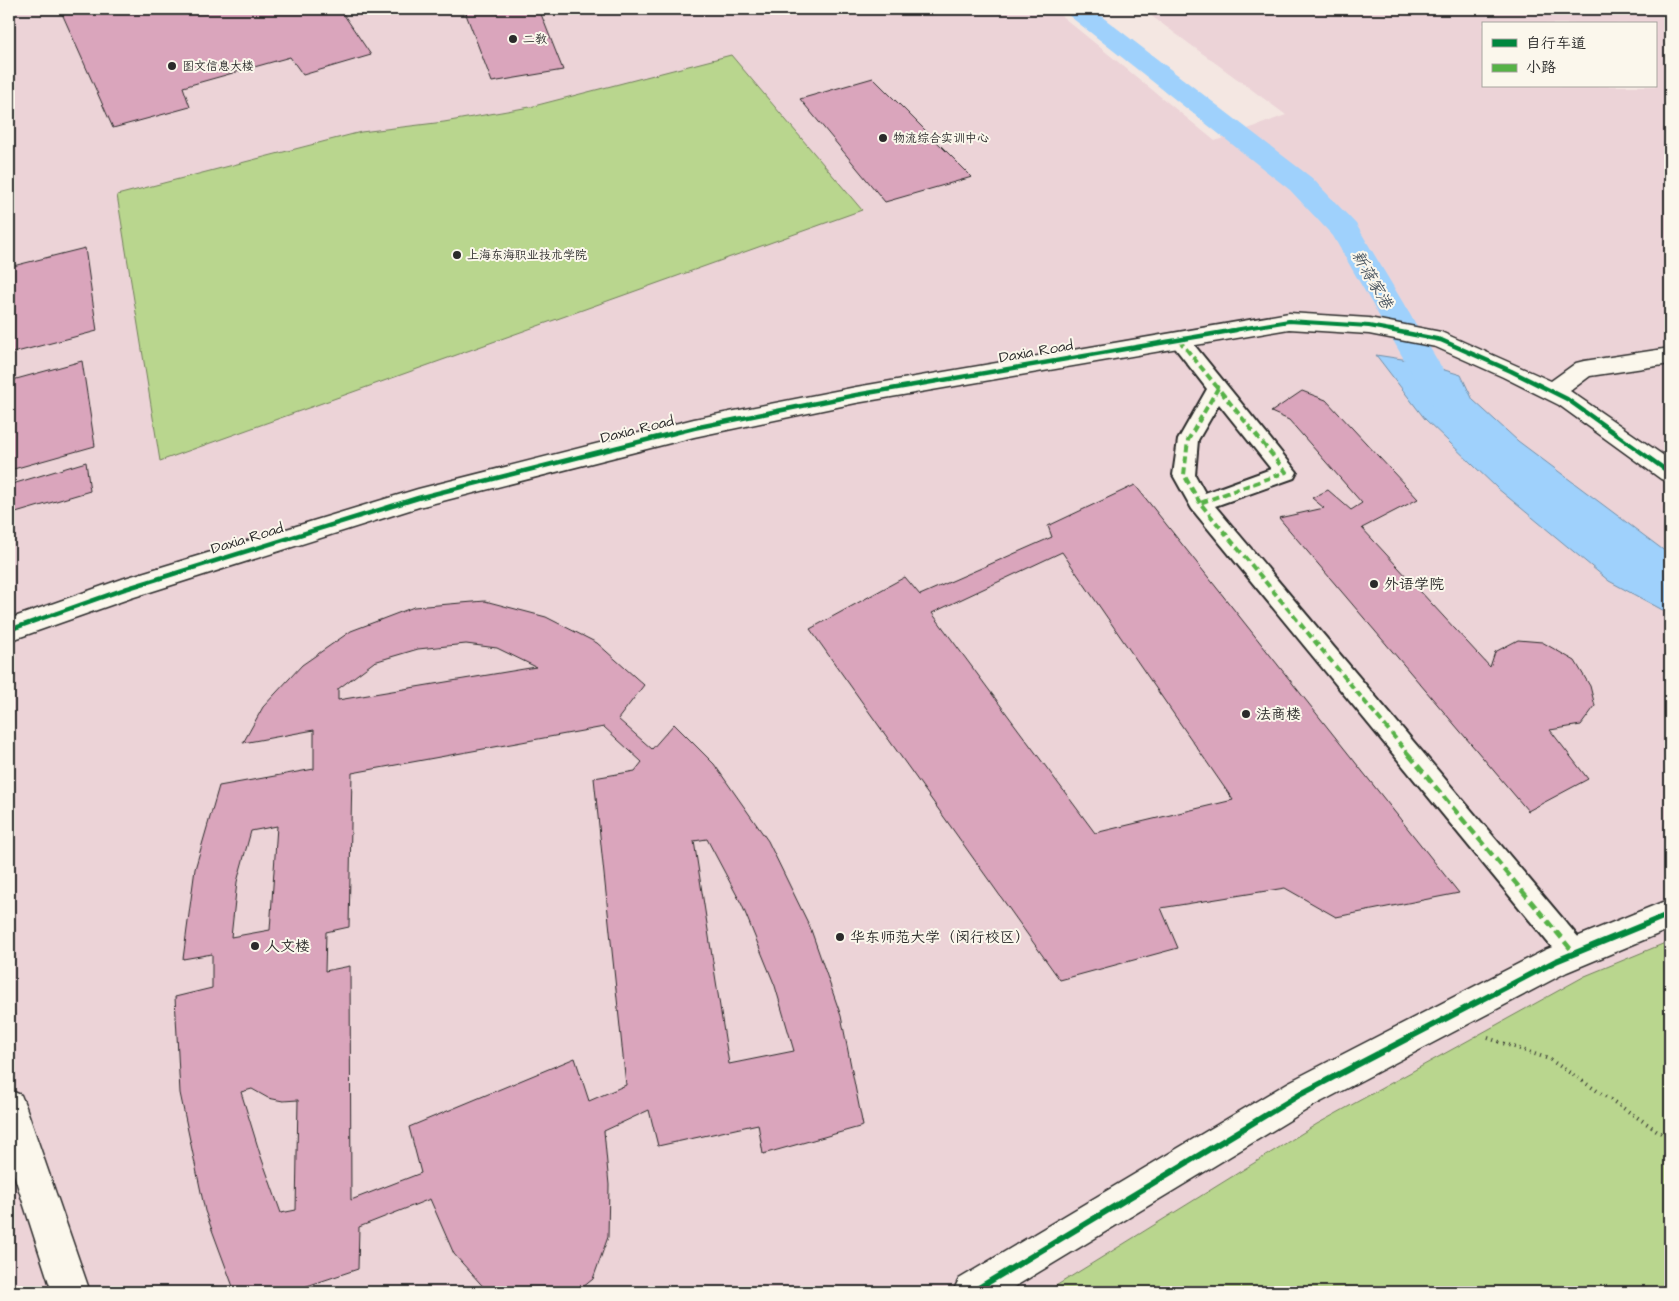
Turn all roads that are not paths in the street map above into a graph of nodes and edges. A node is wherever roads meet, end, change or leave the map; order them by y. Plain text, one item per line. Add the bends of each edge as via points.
1 (1179, 340) junction
2 (1670, 356) edge
3 (1218, 388) junction
4 (1552, 392) junction
5 (1670, 473) edge
6 (1200, 503) junction
7 (9, 630) edge
8 (1670, 914) edge
9 (1574, 954) junction
10 (9, 1107) edge
11 (71, 1292) edge
12 (972, 1292) edge

1 - 3 street
1 - 4 street, Daxia Road via 1289,321 1369,326 1441,340
1 - 7 street, Daxia Road via 856,395 694,428 418,498 125,589
2 - 4 street via 1584,369
3 - 6 street via 1188,440 1184,475
3 - 6 street via 1286,472
4 - 5 street, Daxia Road
6 - 9 street
8 - 9 street
9 - 12 street via 1301,1094
10 - 11 street

